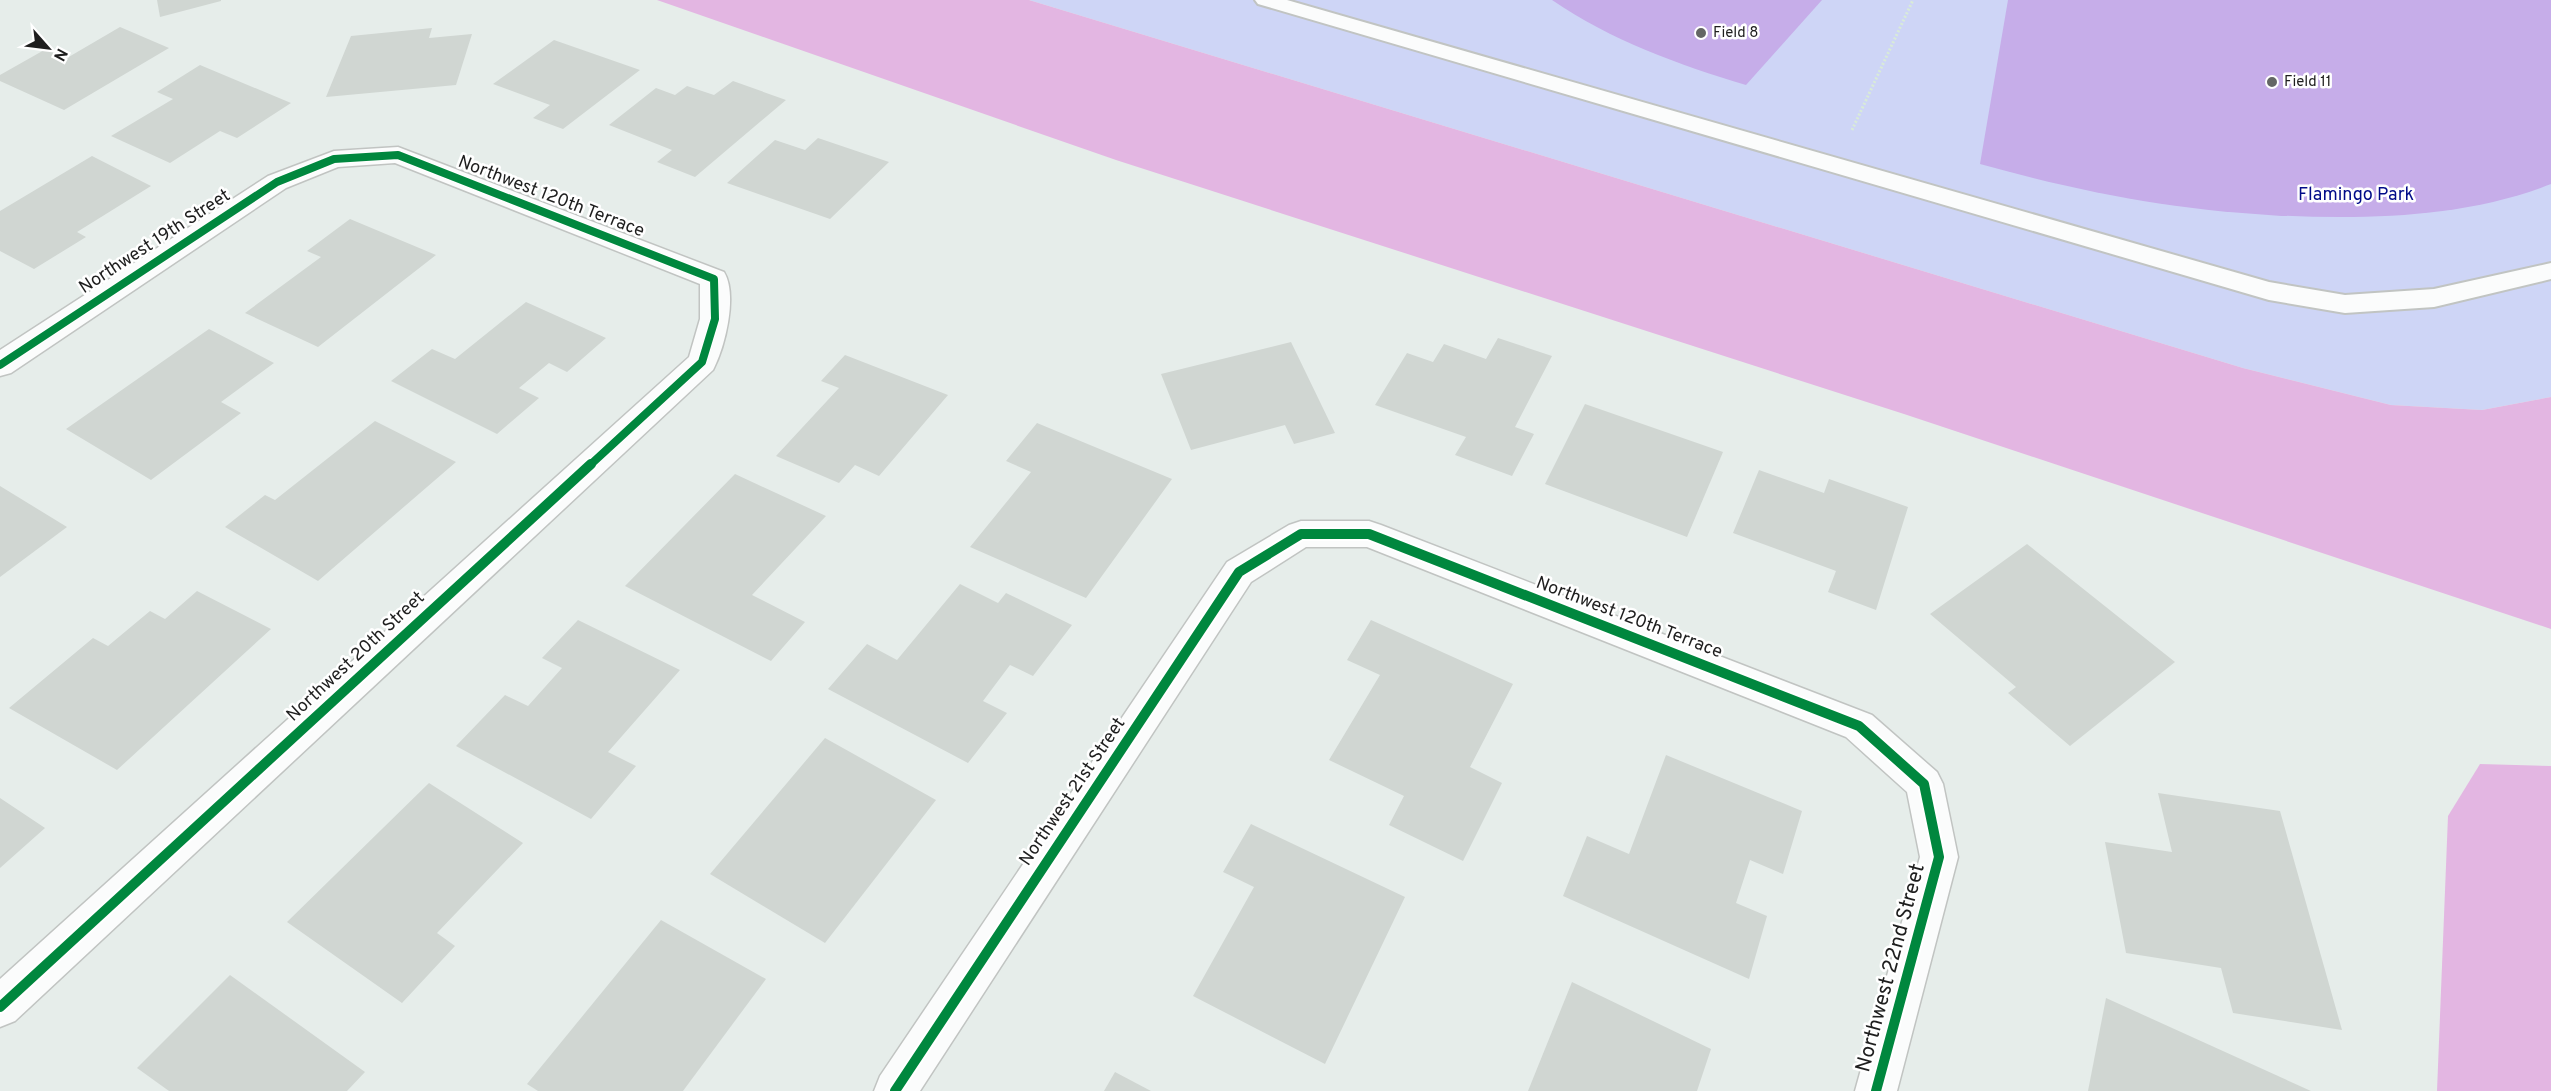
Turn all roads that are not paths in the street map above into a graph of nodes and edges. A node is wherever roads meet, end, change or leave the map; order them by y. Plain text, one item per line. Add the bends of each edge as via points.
1 (1265, 0) edge
2 (334, 159) joint
3 (2551, 271) edge
4 (716, 319) joint
5 (0, 365) edge
6 (1301, 534) joint
7 (1924, 783) joint
8 (0, 1007) edge
9 (895, 1091) edge
10 (1876, 1091) edge

1 - 3 lane via 2269,291 2345,304 2434,298
2 - 4 street, Northwest 120th Terrace via 398,155 714,279
2 - 5 street, Northwest 19th Street via 277,182
4 - 8 street, Northwest 20th Street via 702,362
6 - 7 street, Northwest 120th Terrace via 1369,534 1859,726
6 - 9 street, Northwest 21st Street via 1239,572
7 - 10 street, Northwest 22nd Street via 1939,857

